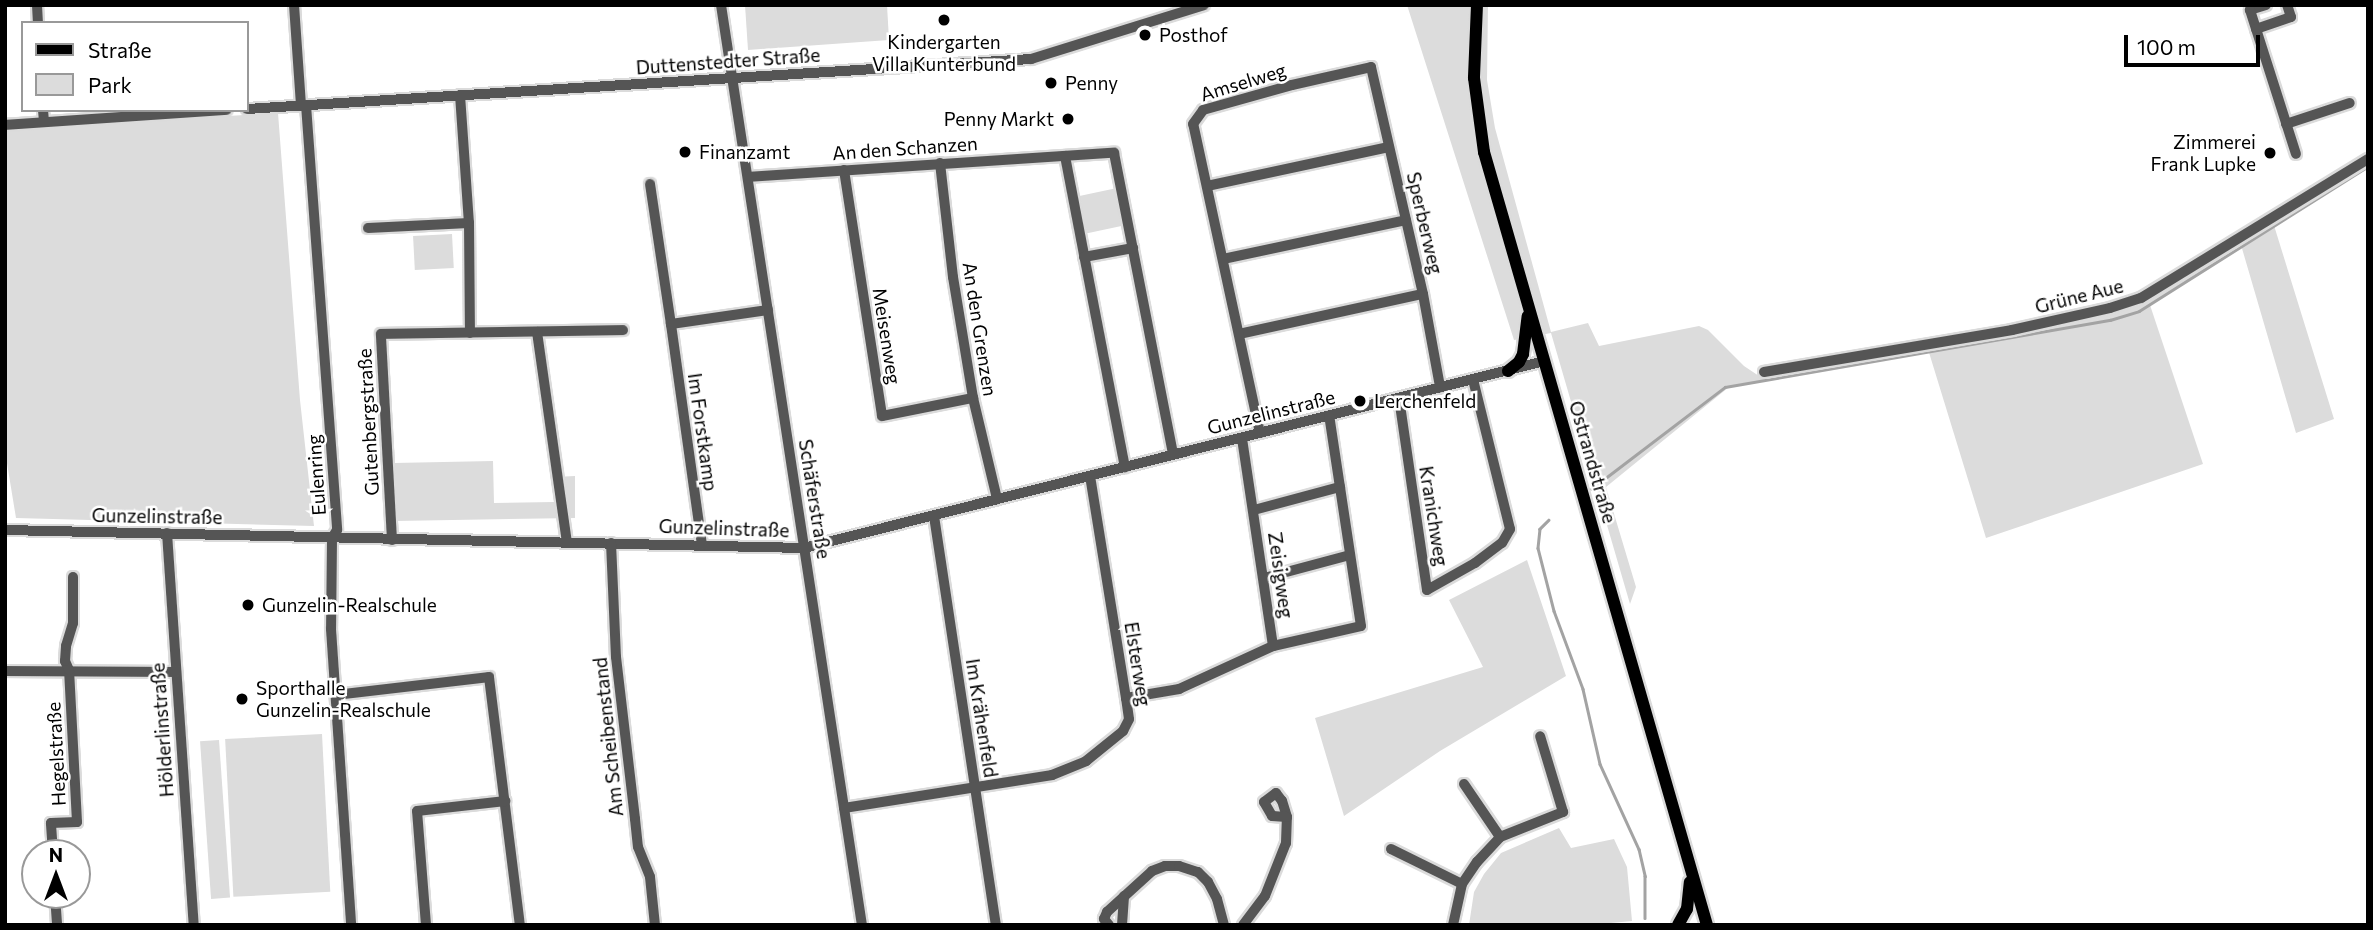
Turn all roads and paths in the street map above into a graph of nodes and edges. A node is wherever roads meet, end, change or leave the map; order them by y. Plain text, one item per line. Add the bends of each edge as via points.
1 (294, 5) edge
2 (722, 5) edge
3 (1202, 5) edge
4 (1476, 5) edge
5 (2266, 5) edge
6 (2287, 5) edge
7 (2256, 29) junction
8 (1371, 67) joint
9 (733, 78) junction
10 (460, 95) junction
11 (2350, 103) dead end
12 (303, 105) junction
13 (248, 109) edge
14 (43, 112) edge
15 (196, 112) edge
16 (44, 122) junction
17 (2286, 124) junction
18 (5, 125) edge
19 (1389, 147) junction
20 (2296, 154) dead end
21 (1065, 156) junction
22 (2368, 159) edge
23 (940, 163) junction
24 (844, 170) junction
25 (748, 177) junction
26 (650, 184) dead end
27 (1207, 186) junction
28 (1406, 220) junction
29 (469, 223) junction
30 (369, 229) dead end
31 (1133, 248) junction
32 (1084, 257) junction
33 (1223, 259) junction
34 (1423, 294) junction
35 (1528, 308) junction
36 (768, 310) junction
37 (671, 324) junction
38 (623, 330) dead end
39 (470, 332) junction
40 (537, 332) junction
41 (1239, 334) junction
42 (1544, 361) junction
43 (1508, 371) junction
44 (1763, 372) dead end
45 (1474, 379) junction
46 (1440, 387) junction
47 (973, 398) junction
48 (1399, 398) junction
49 (1329, 415) junction
50 (1259, 433) junction
51 (1242, 438) junction
52 (1173, 454) junction
53 (1125, 467) junction
54 (1090, 476) junction
55 (1340, 487) junction
56 (997, 499) junction
57 (1254, 510) junction
58 (934, 516) junction
59 (5, 530) edge
60 (167, 533) junction
61 (331, 538) junction
62 (392, 540) junction
63 (567, 542) junction
64 (611, 542) junction
65 (702, 545) junction
66 (804, 548) junction
67 (1350, 555) junction
68 (73, 577) dead end
69 (1264, 578) junction
70 (1273, 646) junction
71 (69, 670) junction
72 (5, 671) edge
73 (176, 672) junction
74 (335, 695) junction
75 (1126, 698) junction
76 (1540, 736) dead end
77 (1464, 784) dead end
78 (975, 788) junction
79 (505, 800) junction
80 (844, 808) junction
81 (1287, 817) dead end
82 (1500, 837) junction
83 (52, 839) edge
84 (1391, 849) dead end
85 (1691, 871) junction
86 (1462, 884) junction
87 (1124, 896) junction
88 (194, 925) edge
89 (351, 925) edge
90 (426, 925) edge
91 (520, 925) edge
92 (655, 925) edge
93 (862, 925) edge
94 (996, 925) edge
95 (1109, 925) edge
96 (1122, 925) edge
97 (1224, 925) edge
98 (1243, 925) edge
99 (1453, 925) edge
100 (1678, 925) edge
101 (1707, 925) edge

1 - 12 street, Eulenring
2 - 9 street, Schäferstraße
3 - 9 street, Duttenstedter Straße via 1031,59
4 - 35 main road, Ostrandstraße via 1474,78 1480,132
5 - 7 street via 2250,10
6 - 7 street via 2291,17
7 - 17 street
8 - 19 street, Sperberweg
8 - 27 street, Amselweg via 1203,110 1193,124
9 - 10 street, Duttenstedter Straße
9 - 25 street, Schäferstraße
10 - 12 street, Duttenstedter Straße
10 - 29 street
11 - 17 street
12 - 13 street, Duttenstedter Straße
12 - 61 street, Eulenring via 337,530
14 - 16 street
15 - 16 street
16 - 18 street
17 - 20 street
19 - 27 street
19 - 28 street, Sperberweg
21 - 23 street, An den Schanzen
21 - 31 street, An den Schanzen via 1114,153
21 - 32 street
22 - 44 street, Grüne Aue via 2141,298 2012,330
23 - 24 street, An den Schanzen
23 - 47 street, An den Grenzen
24 - 25 street, An den Schanzen
24 - 47 street, Meisenweg via 882,416
25 - 36 street, Schäferstraße
26 - 37 street, Im Forstkamp
27 - 33 street, Amselweg
28 - 33 street
28 - 34 street, Sperberweg
29 - 30 street
29 - 39 street
31 - 32 street
31 - 52 street, An den Schanzen
32 - 53 street
33 - 41 street, Amselweg
34 - 41 street
34 - 46 street, Sperberweg
35 - 42 main road, Ostrandstraße
35 - 43 main road via 1523,354
36 - 37 street
36 - 66 street, Schäferstraße
37 - 65 street, Im Forstkamp
38 - 40 street, Gutenbergstraße
39 - 40 street, Gutenbergstraße
39 - 62 street, Gutenbergstraße via 381,334
40 - 63 street
41 - 50 street, Amselweg
42 - 43 street, Gunzelinstraße
42 - 85 main road, Ostrandstraße
43 - 45 street, Gunzelinstraße
45 - 46 street, Gunzelinstraße
45 - 48 street, Kranichweg via 1510,529 1502,542 1475,563 1427,590
46 - 48 street, Gunzelinstraße
47 - 56 street, An den Grenzen
48 - 49 street, Gunzelinstraße
49 - 50 street, Gunzelinstraße
49 - 55 street
50 - 51 street, Gunzelinstraße
51 - 52 street, Gunzelinstraße
51 - 57 street, Zeisigweg
52 - 53 street, Gunzelinstraße
53 - 54 street, Gunzelinstraße
54 - 56 street, Gunzelinstraße
54 - 75 street, Elsterweg
55 - 57 street
55 - 67 street
56 - 58 street, Gunzelinstraße
57 - 69 street, Zeisigweg
58 - 66 street, Gunzelinstraße
58 - 78 street, Im Krähenfeld
59 - 60 street, Gunzelinstraße
60 - 61 street, Gunzelinstraße
60 - 73 street, Hölderlinstraße
61 - 62 street, Gunzelinstraße
61 - 74 street, Eulenring
62 - 63 street, Gunzelinstraße
63 - 64 street, Gunzelinstraße
64 - 65 street, Gunzelinstraße
64 - 92 street, Am Scheibenstand via 616,657 638,847 650,877
65 - 66 street, Gunzelinstraße
66 - 80 street, Schäferstraße
67 - 69 street
67 - 70 street via 1361,626
68 - 71 street, Hegelstraße via 73,623 65,661
69 - 70 street, Zeisigweg
70 - 75 street, Zeisigweg via 1190,685
71 - 72 street
71 - 73 street
71 - 83 street, Hegelstraße via 77,822 51,823
73 - 88 street, Hölderlinstraße
74 - 79 street via 489,677
74 - 89 street, Eulenring
75 - 78 street, Elsterweg via 1129,719 1123,732 1086,761 1052,775
76 - 82 street via 1563,813
77 - 82 street
78 - 80 street, Elsterweg
78 - 94 street, Im Krähenfeld
79 - 90 street via 417,811
79 - 91 street
80 - 93 street, Schäferstraße
81 - 98 street via 1280,864 1265,896
82 - 86 street
84 - 86 street
85 - 100 main road via 1689,898
85 - 101 main road, Ostrandstraße
86 - 99 street
87 - 95 street via 1107,912 1104,919
87 - 96 street
87 - 97 street via 1152,871 1179,866 1198,872 1208,882

